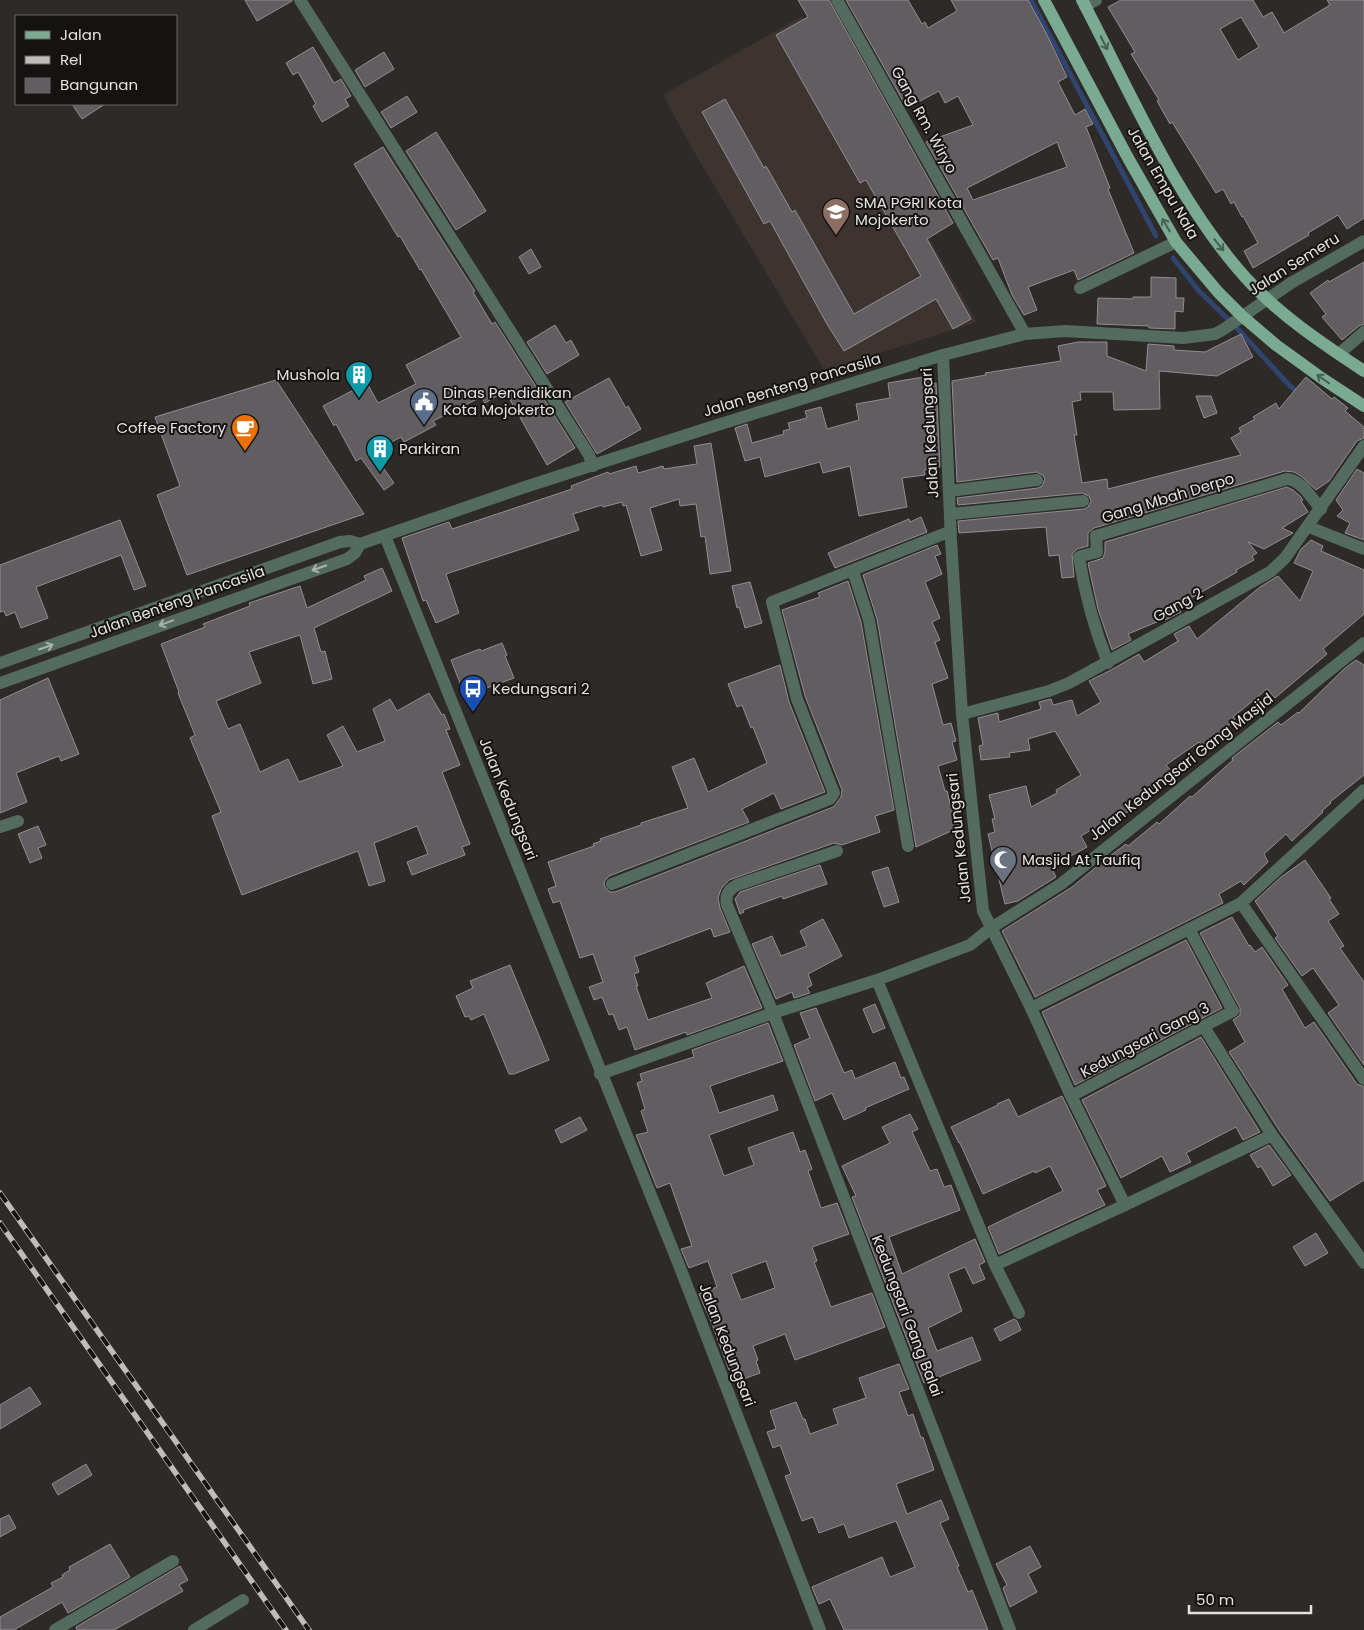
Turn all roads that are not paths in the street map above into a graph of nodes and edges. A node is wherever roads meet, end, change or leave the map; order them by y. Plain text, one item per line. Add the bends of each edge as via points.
1 (300, 0) edge
2 (838, 0) edge
3 (1044, 0) edge
4 (1088, 2) edge
5 (1364, 241) edge
6 (1176, 242) junction
7 (1080, 288) dead end
8 (1267, 299) junction
9 (1236, 321) junction
10 (1364, 332) edge
11 (1025, 334) junction
12 (1339, 354) junction
13 (943, 355) junction
14 (1364, 371) edge
15 (1364, 406) edge
16 (1361, 450) edge
17 (593, 466) junction
18 (1037, 480) dead end
19 (950, 491) junction
20 (1083, 501) dead end
21 (1321, 509) junction
22 (951, 514) junction
23 (1309, 527) junction
24 (951, 531) junction
25 (385, 536) junction
26 (360, 544) junction
27 (1364, 549) edge
28 (853, 571) junction
29 (104, 626) junction
30 (110, 643) junction
31 (1364, 643) edge
32 (0, 663) edge
33 (1108, 663) junction
34 (0, 683) edge
35 (962, 714) junction
36 (1364, 790) edge
37 (18, 821) dead end
38 (0, 827) edge
39 (908, 846) dead end
40 (837, 851) dead end
41 (612, 884) dead end
42 (1241, 903) junction
43 (990, 928) junction
44 (1189, 929) junction
45 (877, 980) junction
46 (1031, 1008) junction
47 (773, 1013) junction
48 (1204, 1027) junction
49 (600, 1074) junction
50 (1364, 1078) edge
51 (1072, 1096) junction
52 (1272, 1135) junction
53 (1125, 1205) junction
54 (1364, 1263) edge
55 (995, 1265) junction
56 (1019, 1313) dead end
57 (173, 1561) dead end
58 (243, 1600) dead end
59 (54, 1630) edge
60 (194, 1630) edge
61 (820, 1630) edge
62 (1010, 1630) edge

1 - 17 street
2 - 11 street, Gang Rm. Wiryo
6 -> 3 main road, Jalan Empu Nala
4 -> 8 main road, Jalan Empu Nala via 1155,142 1204,227
5 - 8 street, Jalan Semeru
6 - 7 street
6 - 9 main road, Jalan Empu Nala via 1218,292
8 - 9 street, Jalan Semeru
8 - 12 main road, Jalan Empu Nala
9 - 11 street, Jalan Benteng Pancasila via 1215,334 1183,338 1065,331
15 -> 9 main road, Jalan Empu Nala
10 - 12 street
11 - 13 street, Jalan Benteng Pancasila
12 - 14 main road, Jalan Empu Nala
13 - 17 street, Jalan Benteng Pancasila
13 - 19 street, Jalan Kedungsari
16 - 21 street, Gang 2
17 - 25 street, Jalan Benteng Pancasila
18 - 19 street
19 - 22 street, Jalan Kedungsari
20 - 22 street
21 - 23 street, Gang 2
21 - 33 street, Gang Mbah Derpo via 1296,480 1287,479 1096,536 1098,552 1079,557 1089,608
22 - 24 street, Jalan Kedungsari
23 - 27 street
23 - 33 street, Gang 2 via 1270,572
24 - 28 street
24 - 35 street, Jalan Kedungsari
25 - 26 street, Jalan Benteng Pancasila
25 - 49 street, Jalan Kedungsari
26 - 29 street, Jalan Benteng Pancasila via 340,542
26 -> 30 street, Jalan Benteng Pancasila via 347,558
28 - 39 street via 869,620
28 - 41 street via 772,602 797,699 833,796
29 - 30 street
32 -> 29 street, Jalan Benteng Pancasila
30 - 34 street, Jalan Benteng Pancasila
31 - 43 street, Jalan Kedungsari Gang Masjid via 1061,884
33 - 35 street, Gang 2 via 1049,691
35 - 43 street, Jalan Kedungsari via 983,911
36 - 42 street
37 - 38 street
40 - 47 street, Kedungsari Gang Balai via 737,885 727,893 727,904
42 - 44 street
42 - 50 street
43 - 45 street via 970,946
43 - 46 street, Jalan Kedungsari
44 - 46 street
44 - 48 street, Kedungsari Gang 3 via 1233,1012
45 - 47 street
45 - 55 street
46 - 51 street, Jalan Kedungsari
47 - 49 street
47 - 62 street, Kedungsari Gang Balai
48 - 51 street, Kedungsari Gang 3
48 - 52 street
49 - 61 street, Jalan Kedungsari
51 - 53 street, Jalan Kedungsari
52 - 53 street
52 - 54 street
53 - 55 street
55 - 56 street
57 - 59 street
58 - 60 street

